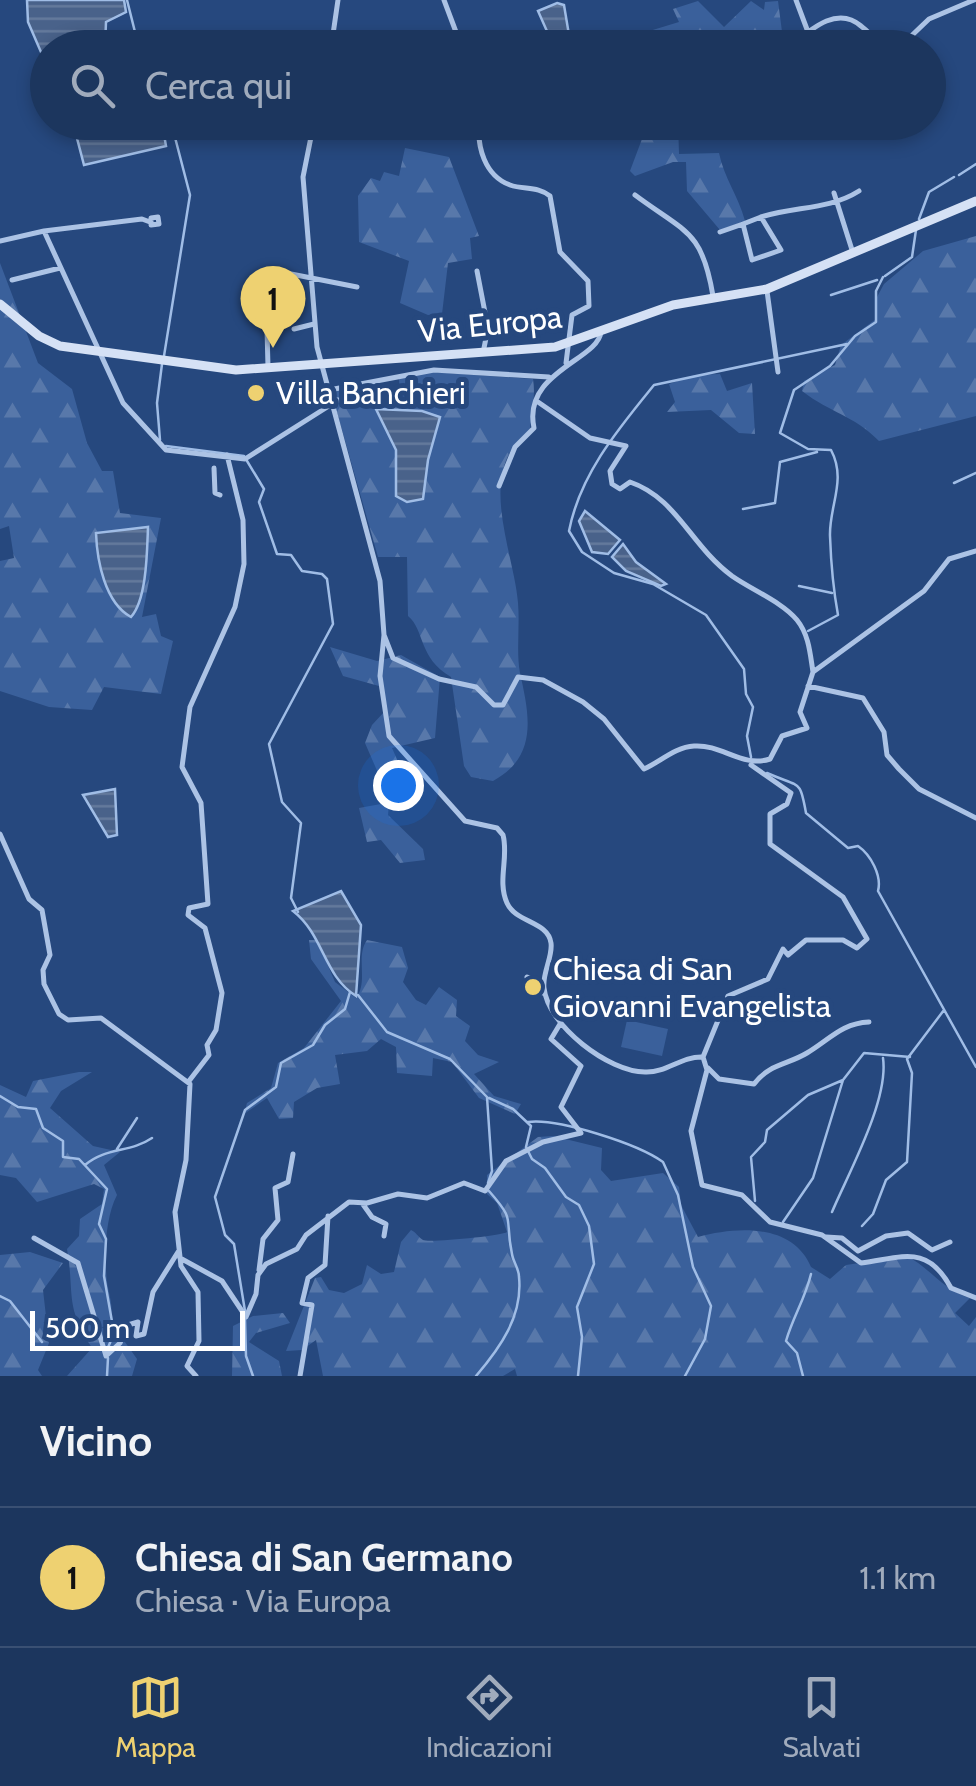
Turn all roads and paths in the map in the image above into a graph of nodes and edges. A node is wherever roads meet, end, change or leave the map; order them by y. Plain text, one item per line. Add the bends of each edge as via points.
1 (338, 0) edge
2 (444, 0) edge
3 (796, 0) edge
4 (972, 2) edge
5 (976, 11) edge
6 (334, 30) edge
7 (455, 30) edge
8 (807, 30) edge
9 (811, 30) edge
10 (864, 30) edge
11 (917, 30) edge
12 (310, 140) edge
13 (477, 140) edge
14 (859, 191) dead end
15 (834, 192) dead end
16 (635, 195) dead end
17 (976, 200) edge
18 (838, 204) junction
19 (761, 217) junction
20 (150, 222) dead end
21 (743, 224) junction
22 (44, 230) junction
23 (720, 232) dead end
24 (0, 242) edge
25 (853, 253) junction
26 (60, 268) junction
27 (477, 271) dead end
28 (310, 277) junction
29 (12, 280) dead end
30 (278, 286) dead end
31 (356, 287) dead end
32 (767, 289) junction
33 (266, 291) dead end
34 (713, 299) junction
35 (0, 304) edge
36 (315, 324) junction
37 (294, 329) dead end
38 (600, 330) junction
39 (568, 344) junction
40 (483, 352) junction
41 (100, 353) junction
42 (566, 363) junction
43 (322, 364) junction
44 (268, 368) junction
45 (778, 372) dead end
46 (549, 378) junction
47 (329, 390) junction
48 (349, 400) dead end
49 (332, 402) junction
50 (538, 402) junction
51 (227, 455) junction
52 (214, 468) dead end
53 (499, 486) dead end
54 (237, 492) junction
55 (976, 550) edge
56 (384, 635) junction
57 (813, 672) junction
58 (808, 686) junction
59 (750, 764) junction
60 (976, 818) edge
61 (0, 834) edge
62 (527, 977) dead end
63 (548, 1004) junction
64 (870, 1022) dead end
65 (560, 1024) junction
66 (703, 1057) junction
67 (706, 1066) junction
68 (190, 1081) junction
69 (294, 1154) dead end
70 (362, 1203) junction
71 (328, 1216) junction
72 (384, 1236) dead end
73 (826, 1237) junction
74 (34, 1238) dead end
75 (950, 1242) dead end
76 (179, 1250) junction
77 (180, 1258) junction
78 (259, 1273) junction
79 (976, 1298) edge
80 (196, 1376) edge
81 (300, 1376) edge

1 - 6 street
2 - 7 street
3 - 8 street
4 - 5 street
4 - 11 street
9 - 10 street via 848,18
12 - 28 street via 303,177
13 - 39 street via 490,169 510,185 550,196 560,252 588,281 589,306 573,312
14 - 18 street
15 - 18 street
16 - 34 street via 699,242
17 - 25 main road, Via Europa
18 - 19 street
18 - 25 street
19 - 21 street
19 - 21 street via 780,251 748,258
20 - 22 street
21 - 23 street
22 - 24 street
22 - 26 street
25 - 32 main road, Via Europa
26 - 29 street
26 - 41 street
27 - 40 street via 488,328
28 - 30 street via 285,273
28 - 31 street
28 - 36 street
32 - 34 main road, Via Europa
32 - 45 street
33 - 44 street
34 - 38 main road, Via Europa via 672,305
35 - 41 main road, Via Europa via 46,340
36 - 37 street
36 - 43 street
38 - 39 main road, Via Europa
38 - 42 street via 597,344
39 - 40 main road, Via Europa
39 - 42 street
40 - 43 main road, Via Europa
41 - 44 main road, Via Europa via 229,370
41 - 51 street via 129,414 158,444
42 - 46 street
43 - 44 main road, Via Europa
43 - 47 street
46 - 47 street via 434,370
46 - 50 street
47 - 49 street
48 - 49 street
49 - 51 street via 247,458
49 - 56 street via 375,555
50 - 53 street via 534,428 515,447
50 - 57 street via 590,438 626,446 610,471 612,484 630,482 658,494 693,541 793,616 806,634
51 - 54 street
52 - 54 street via 220,495
54 - 68 street via 244,549 237,601 185,730 182,767 201,802 208,904 188,908 188,915 207,932 222,993 209,1055
55 - 57 street via 950,558 924,590
56 - 59 street via 393,658 476,687 494,705 504,705 518,677 543,680 598,713 644,769 695,746
56 - 63 street via 380,676 389,736 457,814 503,835 508,904 550,940
57 - 58 street
58 - 59 street via 800,717 807,728 782,736 770,759
58 - 60 street via 862,698 899,769 918,789
59 - 66 street via 790,793 787,804 770,814 770,844 842,897 867,939 856,948 840,939 806,940 788,955 784,948 768,979 728,996
61 - 68 street via 29,898 42,910 50,955 44,984 59,1014 68,1020 102,1018
62 - 63 street via 538,982
63 - 65 street
64 - 67 street via 837,1030 802,1056 777,1063 754,1084 719,1080
65 - 66 street via 634,1071
65 - 70 street via 551,1039 581,1066 562,1107 581,1132 506,1161 485,1191 464,1183 426,1198 383,1195
66 - 67 street
67 - 73 street via 691,1131 702,1185 742,1196 779,1226
68 - 76 street via 175,1212
69 - 78 street via 288,1182 275,1190 278,1220 264,1238
70 - 71 street via 349,1202
70 - 72 street via 386,1224
71 - 78 street via 297,1249
71 - 81 street via 324,1265 308,1278 302,1304 312,1305
73 - 75 street via 842,1238 858,1252 886,1236 908,1233 935,1251
73 - 79 street via 861,1263 912,1254 942,1270 951,1288
74 - 76 street via 74,1256 106,1356 128,1326 139,1324 138,1337 146,1331 154,1292
76 - 77 street
77 - 78 street via 222,1282 243,1317
77 - 80 street via 198,1292 200,1341 187,1366

